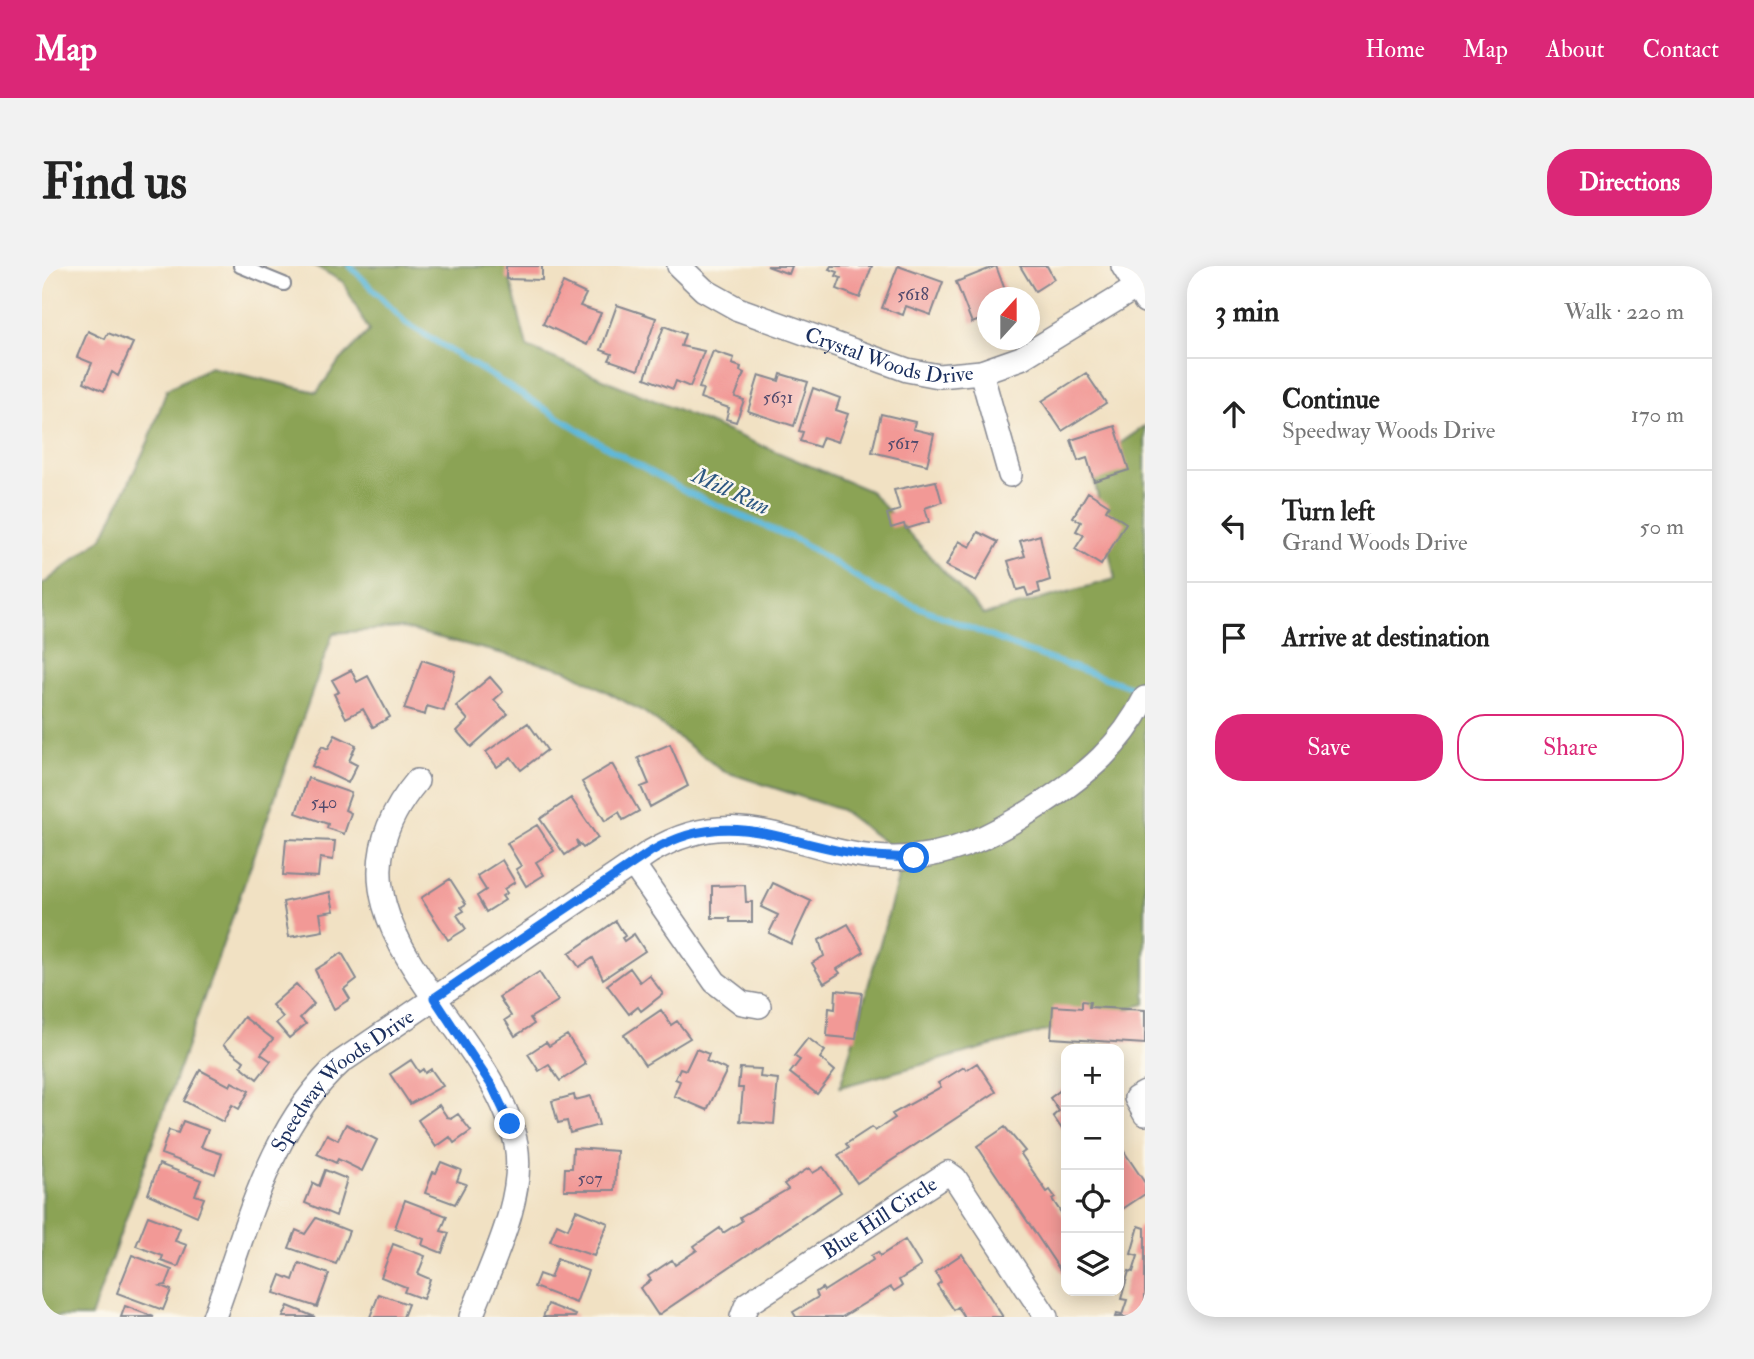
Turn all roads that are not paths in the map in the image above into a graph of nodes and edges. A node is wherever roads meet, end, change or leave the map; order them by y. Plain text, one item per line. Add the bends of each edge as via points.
1 (240, 266) edge
2 (680, 266) edge
3 (1124, 266) edge
4 (284, 284) dead end
5 (1141, 294) edge
6 (981, 372) junction
7 (1010, 475) dead end
8 (1145, 698) edge
9 (417, 781) dead end
10 (633, 864) junction
11 (434, 998) junction
12 (759, 1006) dead end
13 (1145, 1093) edge
14 (1145, 1114) edge
15 (214, 1317) edge
16 (471, 1317) edge
17 (742, 1317) edge
18 (1046, 1317) edge

1 - 4 lane
2 - 6 street, Crystal Woods Drive via 704,290 738,309 906,370 939,376
3 - 5 street
5 - 6 street, Crystal Woods Drive via 1021,358
6 - 7 street
8 - 10 street, Speedway Woods Drive via 1117,744 1080,779 992,836 964,847 925,856 884,858 755,829 725,827 668,842
9 - 11 street via 387,834 382,893 392,933
10 - 11 street, Speedway Woods Drive
10 - 12 street via 715,982 742,1003
11 - 15 street, Speedway Woods Drive via 341,1062 299,1107 275,1152
11 - 16 street via 498,1095 516,1144 517,1187
13 - 14 street via 1136,1098
17 - 18 street, Blue Hill Circle via 747,1304 948,1173

